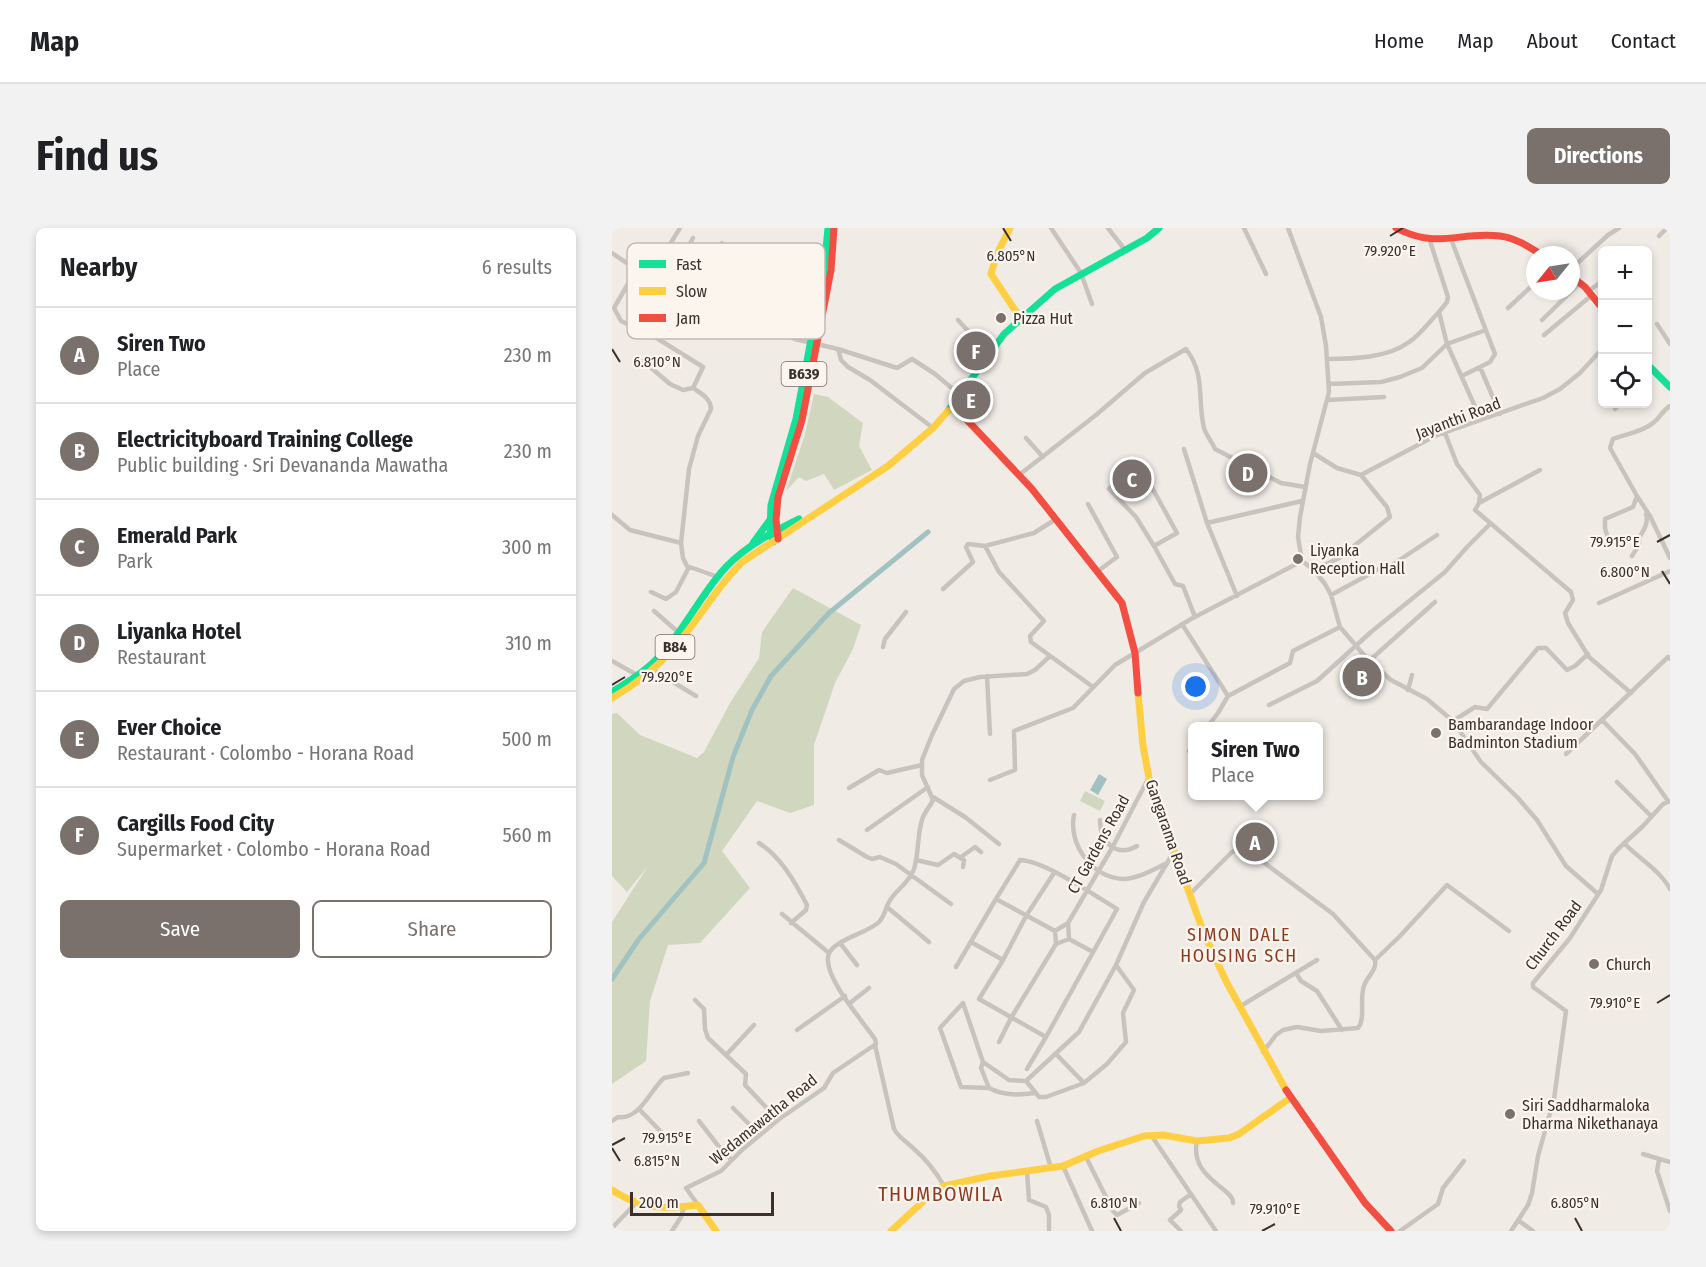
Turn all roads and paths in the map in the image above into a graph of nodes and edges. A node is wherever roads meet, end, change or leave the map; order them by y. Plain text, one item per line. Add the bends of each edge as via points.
1 (680, 228) edge
2 (828, 228) edge
3 (834, 228) edge
4 (1010, 228) edge
5 (1051, 228) edge
6 (1108, 228) edge
7 (1159, 228) edge
8 (1244, 228) edge
9 (1288, 228) edge
10 (1396, 228) edge
11 (1619, 228) edge
12 (1667, 228) edge
13 (1503, 232) edge
14 (1659, 236) dead end
15 (693, 238) dead end
16 (1451, 240) junction
17 (1430, 241) junction
18 (671, 243) edge
19 (690, 243) edge
20 (1527, 246) edge
21 (1125, 250) junction
22 (612, 253) edge
23 (1580, 261) edge
24 (627, 264) edge
25 (825, 269) edge
26 (1081, 273) junction
27 (1266, 274) dead end
28 (1580, 283) edge
29 (627, 284) edge
30 (1526, 291) edge
31 (825, 295) edge
32 (612, 296) edge
33 (1595, 296) edge
34 (617, 299) junction
35 (1563, 300) edge
36 (1092, 304) dead end
37 (1508, 308) dead end
38 (1439, 312) junction
39 (1021, 319) junction
40 (958, 320) dead end
41 (1542, 320) dead end
42 (627, 324) edge
43 (1657, 324) dead end
44 (1485, 330) junction
45 (1544, 335) dead end
46 (658, 339) edge
47 (795, 339) edge
48 (814, 339) edge
49 (815, 339) edge
50 (814, 342) junction
51 (1447, 344) junction
52 (1670, 344) edge
53 (838, 349) junction
54 (1598, 353) edge
55 (989, 354) junction
56 (1327, 359) junction
57 (643, 361) dead end
58 (1480, 367) junction
59 (1652, 370) edge
60 (1462, 376) junction
61 (1329, 384) junction
62 (1670, 387) edge
63 (693, 388) junction
64 (960, 395) junction
65 (1384, 398) dead end
66 (1328, 400) junction
67 (953, 405) junction
68 (1670, 406) edge
69 (1500, 414) junction
70 (1481, 420) junction
71 (933, 428) junction
72 (1444, 434) junction
73 (1026, 438) dead end
74 (1184, 449) dead end
75 (1313, 453) junction
76 (1043, 457) junction
77 (1540, 470) dead end
78 (1019, 475) junction
79 (1361, 475) junction
80 (1305, 487) junction
81 (1637, 496) junction
82 (1302, 501) junction
83 (1479, 503) junction
84 (1088, 504) dead end
85 (776, 510) junction
86 (814, 513) junction
87 (612, 515) edge
88 (1056, 519) junction
89 (770, 520) junction
90 (792, 522) junction
91 (1207, 523) junction
92 (1490, 524) junction
93 (1437, 535) dead end
94 (774, 537) junction
95 (1609, 542) dead end
96 (681, 543) junction
97 (751, 546) junction
98 (985, 546) junction
99 (1154, 546) junction
100 (1632, 556) dead end
101 (1670, 558) edge
102 (1302, 561) junction
103 (688, 567) junction
104 (1314, 570) junction
105 (1098, 571) junction
106 (1670, 571) edge
107 (720, 579) junction
108 (943, 589) dead end
109 (651, 592) dead end
110 (1331, 595) junction
111 (1237, 596) junction
112 (1435, 602) dead end
113 (1599, 603) dead end
114 (654, 611) dead end
115 (906, 612) dead end
116 (1195, 617) junction
117 (1182, 624) junction
118 (1340, 627) junction
119 (678, 632) junction
120 (1356, 645) junction
121 (883, 647) dead end
122 (1135, 653) junction
123 (1588, 654) junction
124 (1050, 656) junction
125 (1670, 659) edge
126 (612, 661) edge
127 (1369, 661) junction
128 (653, 670) junction
129 (637, 675) junction
130 (1412, 675) dead end
131 (987, 676) junction
132 (1093, 687) junction
133 (1408, 690) junction
134 (612, 692) edge
135 (1631, 693) junction
136 (696, 696) dead end
137 (1228, 696) junction
138 (612, 698) edge
139 (1269, 705) dead end
140 (1603, 720) junction
141 (1453, 721) junction
142 (1211, 722) edge
143 (990, 734) dead end
144 (1566, 754) dead end
145 (922, 765) junction
146 (1149, 777) junction
147 (990, 780) dead end
148 (1617, 782) dead end
149 (928, 787) junction
150 (849, 788) dead end
151 (933, 797) junction
152 (1669, 801) edge
153 (1074, 815) dead end
154 (1652, 816) junction
155 (1100, 820) dead end
156 (867, 830) dead end
157 (838, 840) dead end
158 (759, 843) dead end
159 (1624, 843) junction
160 (999, 844) dead end
161 (1137, 846) dead end
162 (1112, 848) junction
163 (981, 852) dead end
164 (1173, 853) junction
165 (961, 857) junction
166 (916, 860) junction
167 (1167, 863) junction
168 (963, 867) dead end
169 (1099, 871) junction
170 (1054, 873) junction
171 (911, 876) junction
172 (1670, 889) edge
173 (1087, 891) junction
174 (1190, 894) junction
175 (1598, 894) junction
176 (996, 899) junction
177 (951, 904) dead end
178 (887, 907) junction
179 (782, 914) dead end
180 (1026, 916) junction
181 (792, 922) junction
182 (1068, 923) junction
183 (1055, 931) junction
184 (1509, 931) dead end
185 (1069, 939) junction
186 (929, 942) dead end
187 (971, 942) junction
188 (840, 943) junction
189 (1056, 944) junction
190 (1093, 952) junction
191 (829, 953) junction
192 (1003, 960) junction
193 (1317, 960) dead end
194 (1375, 960) junction
195 (857, 965) dead end
196 (1116, 965) junction
197 (956, 967) dead end
198 (1296, 973) junction
199 (869, 988) dead end
200 (845, 996) junction
201 (695, 1000) dead end
202 (850, 1003) junction
203 (1239, 1007) junction
204 (1011, 1018) junction
205 (754, 1025) dead end
206 (797, 1030) dead end
207 (1342, 1030) junction
208 (1046, 1037) junction
209 (999, 1042) dead end
210 (875, 1045) junction
211 (1263, 1052) junction
212 (727, 1054) junction
213 (1056, 1054) junction
214 (983, 1062) junction
215 (1027, 1070) dead end
216 (688, 1073) dead end
217 (1026, 1081) junction
218 (1084, 1083) junction
219 (989, 1088) junction
220 (1036, 1093) junction
221 (1290, 1098) junction
222 (639, 1108) junction
223 (733, 1108) dead end
224 (778, 1120) junction
225 (612, 1121) edge
226 (699, 1121) dead end
227 (1037, 1121) dead end
228 (663, 1134) dead end
229 (760, 1135) junction
230 (1151, 1135) junction
231 (1197, 1141) junction
232 (1643, 1154) dead end
233 (1086, 1157) junction
234 (732, 1160) junction
235 (1659, 1160) junction
236 (1464, 1161) dead end
237 (1670, 1162) edge
238 (1063, 1166) junction
239 (1051, 1168) junction
240 (1027, 1172) junction
241 (944, 1186) junction
242 (612, 1190) edge
243 (1191, 1194) junction
244 (636, 1203) junction
245 (1139, 1203) dead end
246 (1233, 1203) dead end
247 (698, 1205) junction
248 (684, 1207) junction
249 (1670, 1211) edge
250 (1518, 1221) junction
251 (612, 1228) edge
252 (672, 1231) edge
253 (716, 1231) edge
254 (891, 1231) edge
255 (1050, 1231) edge
256 (1092, 1231) edge
257 (1181, 1231) edge
258 (1216, 1231) edge
259 (1391, 1231) edge
260 (1400, 1231) edge
261 (1511, 1231) edge
262 (1533, 1231) edge

1 - 18 street
2 - 25 main road, B639
3 - 31 main road, B639
4 - 39 main road via 991,273
5 - 26 street
6 - 21 street
7 - 21 main road, B84
8 - 27 street
9 - 56 street via 1321,317
10 - 17 main road
11 - 23 street
12 - 14 street
13 - 16 main road
13 - 20 main road
15 - 19 street
16 - 17 main road
16 - 44 street
17 - 38 street via 1448,297
21 - 26 main road, B84
22 - 24 street
26 - 36 street
26 - 39 main road, B84
28 - 33 main road
29 - 34 street
30 - 37 street
32 - 34 street
33 - 45 street
34 - 42 street via 614,308
35 - 41 street
38 - 51 street
38 - 56 street via 1410,342 1396,350
39 - 55 main road, B84
40 - 55 street
43 - 52 street
44 - 51 street
44 - 58 street via 1495,354
46 - 63 street via 703,367
47 - 50 street
48 - 50 main road, B639
49 - 50 main road, B639
50 - 53 street
50 - 85 main road, B639 via 802,420
50 - 89 main road, B639 via 774,491
51 - 60 street
51 - 61 street via 1422,368 1400,377 1381,382
53 - 64 street via 897,368 912,358
53 - 71 street via 848,367
54 - 69 street, Jayanthi Road via 1560,389
55 - 64 main road, B84
56 - 61 street
57 - 63 street via 670,384 683,390
58 - 60 street
58 - 69 street
59 - 62 main road
60 - 70 street
61 - 66 street
63 - 96 street via 708,399 711,409 689,469
64 - 67 main road, B84
65 - 66 street
66 - 75 street
67 - 71 main road, B84
67 - 78 main road, Gangarama Road
68 - 81 street via 1653,423 1613,439 1610,448
69 - 70 street, Jayanthi Road
70 - 72 street, Jayanthi Road
71 - 86 main road, B84 via 888,466
72 - 79 street, Jayanthi Road
72 - 83 street via 1457,464 1480,495
73 - 76 street
74 - 91 street
75 - 79 street via 1337,468
75 - 80 street
76 - 78 street
76 - 80 street via 1145,374 1186,349 1200,375 1204,430 1215,449 1281,483
77 - 83 street
78 - 88 main road, Gangarama Road
79 - 104 street via 1387,507 1390,517 1339,558
80 - 82 street
81 - 95 street via 1633,507 1605,519
81 - 100 street via 1648,520
81 - 101 street
82 - 91 street
82 - 102 street via 1298,537
83 - 92 street via 1475,510
84 - 105 street via 1117,557
85 - 90 main road
85 - 94 main road, B639
86 - 90 main road, B84
86 - 94 main road, B84
87 - 96 street via 630,530
88 - 98 street via 1034,533
88 - 105 main road, Gangarama Road
89 - 94 main road, B639
89 - 97 main road
90 - 94 main road, B84
91 - 111 street
92 - 120 street via 1445,572
92 - 123 street via 1570,592 1573,598 1566,618
93 - 110 street via 1386,569 1381,568
94 - 97 main road, B84
94 - 107 main road, B84
96 - 103 street
97 - 107 main road, B84 via 735,558
98 - 108 street via 966,545 973,562
98 - 124 street via 999,572 1044,621 1030,636 1031,642
99 - 99 street via 1136,517 1109,489 1138,462 1177,532
99 - 116 street via 1174,584 1183,586
102 - 104 street
102 - 111 street
103 - 107 street
103 - 109 street via 676,592 666,599
104 - 110 street
105 - 122 main road, Gangarama Road via 1122,603
106 - 113 street
107 - 119 main road, B84
107 - 128 main road, B84 via 674,648
110 - 118 street
111 - 116 street
112 - 127 street
114 - 119 street
115 - 121 street
116 - 117 street
117 - 122 street
117 - 137 street
118 - 120 street
118 - 137 street via 1293,651 1290,663
119 - 129 main road, B84 via 651,665
120 - 127 street
120 - 139 street via 1317,681
122 - 132 street via 1115,664
122 - 146 main road, Gangarama Road
123 - 135 street
123 - 141 street via 1566,670 1546,648 1538,648 1488,708 1475,706
124 - 131 street via 1027,674
124 - 132 street
125 - 135 street
126 - 129 street
127 - 133 street
128 - 136 street
128 - 138 main road, B84
129 - 134 main road, B84
130 - 133 street
131 - 143 street
131 - 145 street via 970,679 954,689
132 - 147 street via 1073,708 1014,731 1015,770
133 - 141 street via 1427,699
135 - 140 street
137 - 142 street
140 - 144 street
140 - 152 street via 1635,754
141 - 175 street via 1481,762 1537,820 1566,866
145 - 149 street
145 - 150 street via 887,773 879,770
146 - 162 street, CT Gardens Road
146 - 164 main road, Gangarama Road
148 - 154 street
149 - 151 street
149 - 156 street
151 - 160 street
151 - 166 street via 922,818
152 - 154 street, Church Road
153 - 169 street via 1079,851
154 - 159 street, Church Road
155 - 162 street via 1102,834
157 - 171 street via 867,857 880,857 896,864
158 - 181 street via 780,862 807,905
159 - 172 street via 1662,875
159 - 175 street, Church Road via 1612,856
161 - 162 street via 1120,851
162 - 169 street, CT Gardens Road
163 - 165 street via 975,847
164 - 167 street
164 - 174 main road, Gangarama Road
165 - 166 street via 954,854 938,865
165 - 168 street
166 - 171 street
167 - 169 street via 1122,879
167 - 196 street via 1144,902
169 - 173 street, CT Gardens Road
170 - 173 street
170 - 176 street via 1020,860
170 - 180 street
171 - 177 street
171 - 178 street
173 - 182 street, CT Gardens Road
173 - 190 street via 1116,909
174 - 194 street via 1232,852 1243,847 1333,914
174 - 203 main road, Gangarama Road via 1204,934
175 - 250 street, Church Road via 1570,938 1533,983 1533,987 1566,1011 1554,1099 1532,1193
176 - 180 street
176 - 187 street
178 - 186 street
178 - 188 street via 878,923
179 - 181 street
180 - 183 street
180 - 192 street
181 - 191 street
182 - 183 street, CT Gardens Road
182 - 185 street
183 - 189 street
184 - 194 street via 1447,885
185 - 189 street
185 - 190 street
187 - 192 street
187 - 197 street
188 - 191 street
188 - 195 street
189 - 204 street
190 - 208 street
191 - 200 street via 829,973
192 - 204 street via 979,999
193 - 198 street
194 - 207 street via 1376,967 1364,985 1361,1026
196 - 213 street via 1079,1032
196 - 218 street via 1134,990 1123,1013 1126,1042
198 - 203 street
198 - 207 street via 1317,991
199 - 202 street
200 - 202 street
200 - 206 street
201 - 212 street via 704,1009 708,1038
202 - 210 street via 875,1039
203 - 211 main road, Gangarama Road
204 - 208 street
204 - 209 street
205 - 212 street
207 - 211 street via 1283,1030
208 - 215 street
210 - 224 street, Wedamawatha Road via 833,1073 824,1088
210 - 241 street via 894,1129 934,1168
211 - 221 main road, Gangarama Road
212 - 224 street via 746,1074 746,1085
213 - 217 street
213 - 218 street
214 - 217 street via 1009,1080
214 - 219 street via 981,1068
214 - 219 street via 963,1003 940,1028 961,1087
216 - 222 street via 664,1078
217 - 220 street
218 - 220 street via 1046,1097
219 - 220 street via 1013,1095
221 - 231 main road via 1239,1134 1222,1140
221 - 259 main road, Gangarama Road via 1354,1188
222 - 225 street
222 - 228 street
223 - 229 street
224 - 229 street, Wedamawatha Road
226 - 234 street
227 - 239 street
229 - 234 street, Wedamawatha Road
230 - 231 main road
230 - 233 main road
230 - 243 street
231 - 246 street via 1195,1155 1201,1168 1231,1195
232 - 235 street
233 - 238 main road
233 - 245 street via 1117,1215
234 - 247 street, Wedamawatha Road via 721,1171 686,1188
235 - 237 street
235 - 249 street via 1657,1171
236 - 260 street via 1445,1184 1438,1204
238 - 239 main road
238 - 256 street
239 - 240 main road
240 - 241 main road
240 - 255 street via 1029,1200 1046,1207
241 - 254 main road
242 - 244 main road
243 - 257 street via 1180,1202 1179,1214 1170,1220
243 - 258 street
244 - 248 main road via 659,1209
244 - 251 street
247 - 248 main road
247 - 253 main road
248 - 252 street
250 - 261 street, Church Road
250 - 262 street

